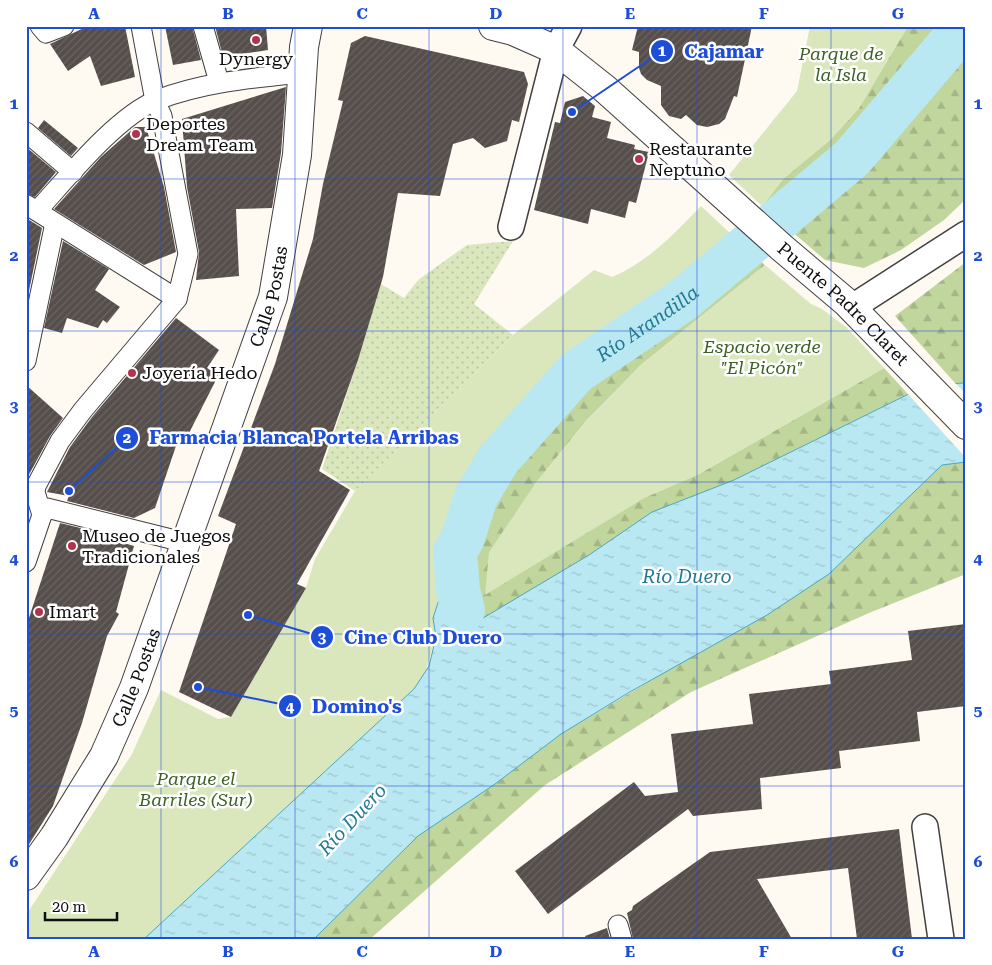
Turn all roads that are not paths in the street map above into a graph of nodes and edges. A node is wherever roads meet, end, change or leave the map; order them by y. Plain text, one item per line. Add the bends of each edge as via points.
1 (40, 26) edge
2 (64, 26) edge
3 (141, 26) edge
4 (203, 26) edge
5 (308, 26) edge
6 (493, 26) edge
7 (569, 26) edge
8 (556, 50) junction
9 (302, 73) junction
10 (219, 82) junction
11 (159, 108) junction
12 (26, 132) edge
13 (73, 172) junction
14 (32, 208) edge
15 (55, 223) junction
16 (511, 226) dead end
17 (966, 234) edge
18 (177, 298) junction
19 (851, 308) junction
20 (26, 361) edge
21 (966, 425) edge
22 (42, 516) junction
23 (187, 543) junction
24 (26, 562) edge
25 (925, 827) dead end
26 (26, 876) edge
27 (941, 939) edge

1 - 2 street via 46,33
3 - 11 street
4 - 10 street
5 - 9 street, Calle Postas
6 - 8 street, Puente Padre Claret
7 - 8 street
8 - 16 street
8 - 19 street, Puente Padre Claret via 604,88
9 - 10 street
9 - 23 street, Calle Postas via 297,155 272,297
10 - 11 street
11 - 13 street via 116,127
11 - 18 street via 188,254
12 - 13 street
13 - 14 street
14 - 15 street
15 - 18 street
15 - 20 street
17 - 19 street
18 - 22 street via 60,441 36,486
19 - 21 street, Puente Padre Claret
22 - 23 street via 47,508 55,509
22 - 24 street
23 - 26 street, Calle Postas via 134,688 104,756
25 - 27 street

